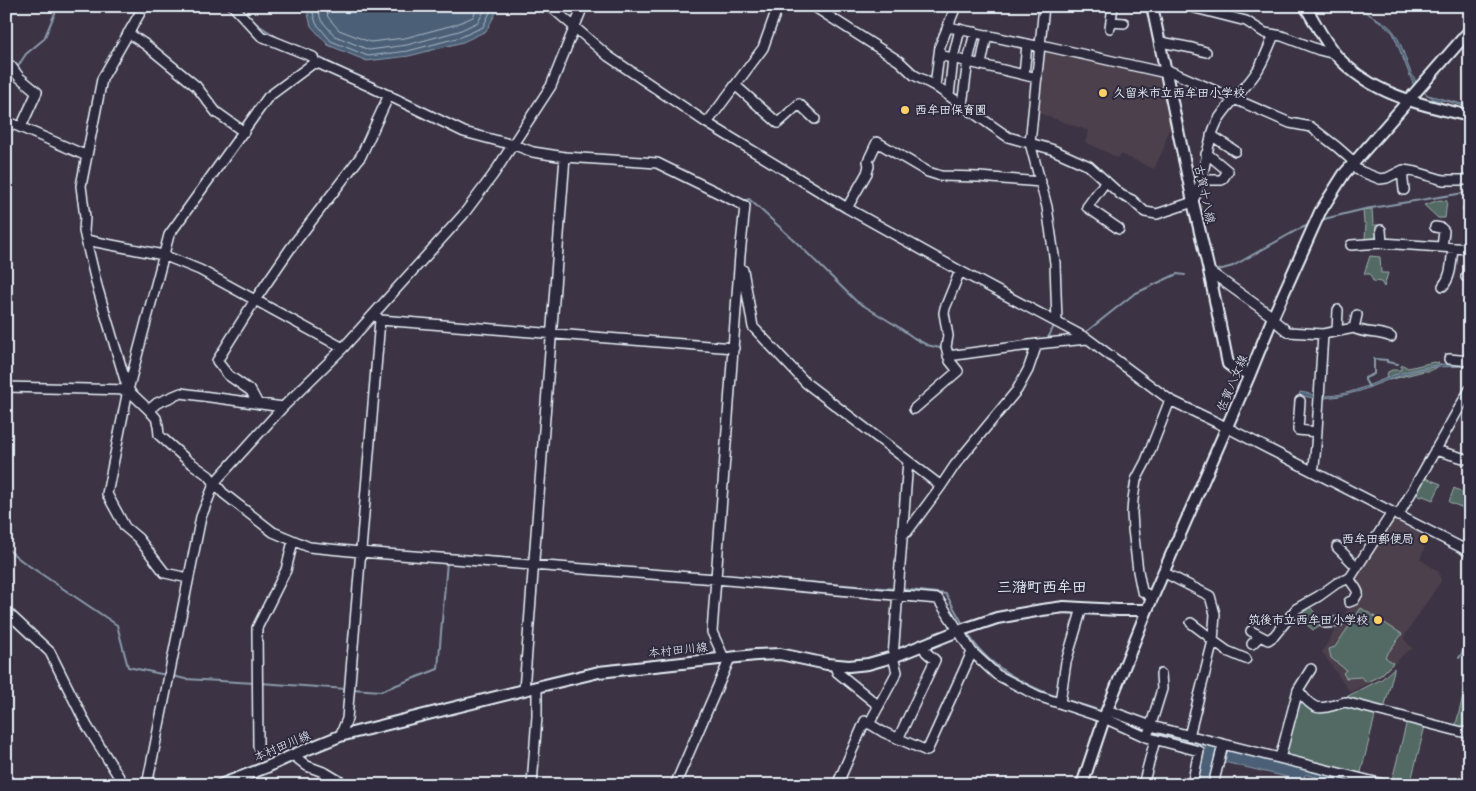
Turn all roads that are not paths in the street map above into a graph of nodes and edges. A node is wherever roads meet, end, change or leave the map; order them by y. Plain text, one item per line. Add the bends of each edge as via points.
1 (144, 6) edge
2 (233, 6) edge
3 (550, 6) edge
4 (583, 6) edge
5 (778, 6) edge
6 (813, 6) edge
7 (956, 6) edge
8 (1044, 6) edge
9 (1113, 6) edge
10 (1152, 6) edge
11 (1186, 6) edge
12 (1305, 6) edge
13 (1124, 23) dead end
14 (949, 27) junction
15 (575, 28) junction
16 (960, 29) junction
17 (1470, 30) edge
18 (975, 32) junction
19 (128, 34) junction
20 (987, 35) junction
21 (1274, 35) junction
22 (1161, 42) junction
23 (1027, 44) junction
24 (1041, 46) junction
25 (1206, 52) dead end
26 (1335, 54) junction
27 (940, 55) junction
28 (954, 58) junction
29 (968, 61) junction
30 (315, 62) junction
31 (6, 64) edge
32 (981, 64) junction
33 (1166, 71) junction
34 (1024, 74) junction
35 (1037, 78) junction
36 (735, 85) junction
37 (935, 86) junction
38 (390, 95) junction
39 (948, 96) junction
40 (1235, 100) junction
41 (1407, 101) junction
42 (962, 105) junction
43 (1470, 116) edge
44 (816, 119) dead end
45 (6, 121) edge
46 (707, 123) junction
47 (20, 127) junction
48 (244, 132) junction
49 (1211, 135) junction
50 (1030, 143) junction
51 (513, 145) junction
52 (1235, 151) dead end
53 (1206, 154) junction
54 (87, 156) junction
55 (565, 157) junction
56 (1352, 164) junction
57 (1402, 171) junction
58 (1201, 180) junction
59 (1470, 180) edge
60 (1106, 181) junction
61 (1041, 182) junction
62 (1404, 190) dead end
63 (1193, 201) junction
64 (847, 208) junction
65 (1435, 227) dead end
66 (1119, 229) dead end
67 (1381, 230) dead end
68 (86, 240) junction
69 (1382, 243) junction
70 (1351, 245) dead end
71 (1442, 247) junction
72 (1453, 248) junction
73 (1470, 249) edge
74 (163, 255) junction
75 (740, 255) junction
76 (960, 271) junction
77 (1209, 271) junction
78 (1443, 286) dead end
79 (255, 300) junction
80 (1338, 310) dead end
81 (1357, 315) dead end
82 (377, 317) junction
83 (1273, 317) junction
84 (1057, 322) junction
85 (1354, 328) junction
86 (1337, 331) junction
87 (552, 333) junction
88 (1323, 334) junction
89 (1391, 337) dead end
90 (1088, 339) junction
91 (1037, 344) junction
92 (343, 348) junction
93 (734, 348) junction
94 (948, 356) junction
95 (1449, 359) dead end
96 (1470, 361) edge
97 (1250, 374) junction
98 (6, 387) edge
99 (1470, 389) edge
100 (128, 390) junction
101 (1170, 400) junction
102 (1300, 401) dead end
103 (258, 404) junction
104 (283, 407) junction
105 (914, 409) dead end
106 (149, 410) junction
107 (1226, 427) junction
108 (1317, 432) junction
109 (1435, 450) junction
110 (1470, 460) edge
111 (908, 461) junction
112 (1312, 471) junction
113 (215, 482) junction
114 (942, 486) junction
115 (1395, 515) junction
116 (902, 534) junction
117 (1470, 539) edge
118 (293, 542) junction
119 (1337, 547) dead end
120 (1467, 551) edge
121 (360, 552) junction
122 (533, 564) junction
123 (1358, 567) junction
124 (1163, 572) junction
125 (188, 578) junction
126 (1349, 578) junction
127 (716, 579) junction
128 (897, 595) junction
129 (1153, 598) junction
130 (1350, 602) dead end
131 (1082, 608) junction
132 (1147, 610) junction
133 (6, 611) edge
134 (1338, 622) dead end
135 (1191, 623) dead end
136 (1325, 624) dead end
137 (958, 631) junction
138 (1251, 631) dead end
139 (1260, 636) junction
140 (1212, 641) junction
141 (1252, 644) dead end
142 (923, 645) junction
143 (972, 652) junction
144 (893, 657) junction
145 (727, 658) junction
146 (1246, 659) dead end
147 (834, 664) junction
148 (1311, 669) dead end
149 (1161, 674) dead end
150 (537, 687) junction
151 (524, 690) junction
152 (1298, 690) junction
153 (1060, 702) junction
154 (879, 706) junction
155 (1105, 714) junction
156 (869, 724) junction
157 (1151, 726) junction
158 (1470, 734) edge
159 (340, 736) junction
160 (1189, 736) junction
161 (898, 738) junction
162 (1151, 738) junction
163 (1223, 745) junction
164 (258, 746) dead end
165 (293, 754) junction
166 (1280, 758) junction
167 (326, 773) junction
168 (124, 785) edge
169 (147, 785) edge
170 (220, 785) edge
171 (320, 785) edge
172 (346, 785) edge
173 (532, 785) edge
174 (675, 785) edge
175 (837, 785) edge
176 (1082, 785) edge
177 (1143, 785) edge
178 (1192, 785) edge
179 (1213, 785) edge
180 (1388, 785) edge

1 - 19 street
2 - 30 street via 261,36 313,57
3 - 15 street
4 - 15 street
5 - 36 street via 763,48
6 - 37 street
7 - 14 street
8 - 24 street
9 - 13 street via 1111,25
10 - 22 main road, 古賀十八線
11 - 21 street via 1246,21
12 - 26 main road
14 - 16 street
14 - 27 street via 940,46
15 - 46 street via 608,56
15 - 51 street via 551,86
16 - 18 street
16 - 28 street
17 - 41 main road, 佐賀八女線
18 - 20 street
18 - 29 street
19 - 48 street via 196,86 216,112
19 - 54 street via 102,80
20 - 23 street
20 - 32 street
21 - 26 street
21 - 40 street via 1256,73
22 - 25 street
22 - 33 main road, 古賀十八線
23 - 24 street
23 - 34 street
24 - 33 street
24 - 35 street
26 - 41 main road via 1371,84
27 - 28 street
27 - 37 street
28 - 29 street
28 - 39 street
29 - 32 street
29 - 42 street
30 - 38 street
30 - 48 street via 268,97
31 - 47 street via 38,92
32 - 34 street
33 - 40 street
33 - 63 main road, 古賀十八線
34 - 35 street
35 - 50 street
36 - 44 street via 778,123 799,104
36 - 46 street
37 - 39 street
38 - 51 street via 464,132
38 - 79 street via 361,156
39 - 42 street
40 - 49 street via 1218,120
40 - 56 street via 1290,123 1311,127 1337,147
41 - 43 main road
41 - 56 main road, 佐賀八女線
42 - 50 street via 1008,137
45 - 47 street
46 - 64 street
47 - 54 street
48 - 74 street via 169,235
49 - 52 street
49 - 53 street
50 - 60 street via 1078,160
50 - 61 street
51 - 55 street
51 - 82 street via 463,215
53 - 58 street
53 - 58 street via 1228,171 1222,180
54 - 68 street via 81,186
55 - 75 street via 657,164 745,206
55 - 87 street
56 - 57 street via 1380,179
56 - 83 main road, 佐賀八女線 via 1347,177 1320,212
57 - 59 street via 1443,180
57 - 62 street
58 - 63 street
60 - 63 street via 1145,212 1157,214
60 - 66 street via 1087,207
61 - 64 street via 941,176 928,172 877,142 866,173
61 - 84 street via 1055,263
63 - 77 main road, 古賀十八線
64 - 76 street
65 - 71 street via 1444,232
67 - 69 street
68 - 74 street
68 - 100 street
69 - 70 street
69 - 71 street
71 - 72 street
72 - 73 street
72 - 78 street via 1450,274
74 - 79 street via 200,270
74 - 100 street
75 - 93 street
75 - 111 street via 753,326 806,383
76 - 84 street
76 - 94 street via 945,308
77 - 83 street
77 - 97 main road, 古賀十八線 via 1228,364 1234,370
79 - 92 street
79 - 103 street via 217,361 228,375 251,391
80 - 86 street
81 - 85 street
82 - 87 street
82 - 92 street
82 - 121 street
83 - 88 street via 1288,332
83 - 97 main road, 佐賀八女線
84 - 90 street
85 - 86 street
85 - 89 street
86 - 88 street
87 - 93 street
87 - 122 street
88 - 108 street
90 - 91 street
90 - 101 street
91 - 94 street
91 - 114 street via 1028,370 1016,390 955,465
92 - 104 street
93 - 127 street
94 - 105 street via 958,371
95 - 96 street
97 - 107 main road, 佐賀八女線
98 - 100 street
99 - 109 street
100 - 106 street
100 - 125 street via 107,494 125,527 138,538 165,573
101 - 107 street
101 - 129 street via 1136,480 1132,513 1142,591
102 - 108 street via 1298,430
103 - 104 street
103 - 106 street via 181,393
104 - 113 street
106 - 113 street via 156,418 159,435
107 - 112 street
107 - 124 main road, 佐賀八女線
108 - 112 street
109 - 110 street
109 - 115 street
111 - 114 street
111 - 116 street
112 - 115 street
113 - 118 street via 223,493 273,532
113 - 125 street via 201,517
114 - 116 street via 907,532
115 - 120 street
115 - 123 street
116 - 128 street
117 - 120 street
118 - 121 street via 309,547
118 - 164 street via 286,570 257,628
119 - 123 street
121 - 122 street
121 - 159 street via 347,719
122 - 127 street
122 - 151 street
123 - 126 street
124 - 129 main road, 佐賀八女線
124 - 140 street via 1210,596 1215,614
125 - 169 street
126 - 130 street via 1358,590
126 - 139 street via 1296,609 1268,640
127 - 128 street
127 - 145 street via 712,632
128 - 137 street via 938,599
128 - 144 street
129 - 132 main road, 佐賀八女線
131 - 132 main road, 本村田川線
131 - 137 main road, 本村田川線 via 1064,607 997,618
131 - 153 street via 1066,662
132 - 155 main road, 佐賀八女線
133 - 168 street via 50,652 87,726
134 - 136 street
135 - 140 street
137 - 142 main road, 本村田川線
137 - 143 street
138 - 139 street
139 - 141 street
140 - 146 street
140 - 160 street
142 - 144 main road, 本村田川線
142 - 161 street via 935,660
143 - 153 street via 997,675 1038,696
143 - 161 street via 927,751
144 - 147 main road, 本村田川線 via 868,664
144 - 154 street via 897,672
145 - 147 main road, 本村田川線 via 780,654
145 - 150 main road, 本村田川線 via 599,672
145 - 174 street
147 - 154 street via 837,672
148 - 152 street
149 - 157 street via 1162,689
150 - 151 main road, 本村田川線
150 - 173 street
151 - 159 main road, 本村田川線
152 - 158 street via 1307,702 1319,708 1345,702
152 - 166 street
153 - 155 street
154 - 156 street
155 - 157 street
155 - 162 street
155 - 176 main road, 佐賀八女線
156 - 161 street
156 - 175 street via 865,721
157 - 160 street
157 - 162 street
159 - 165 main road, 本村田川線
160 - 163 street
162 - 177 street
162 - 178 street via 1200,751
163 - 166 street
163 - 179 street
165 - 167 street via 307,766
165 - 170 main road, 本村田川線
166 - 180 street
167 - 171 street
167 - 172 street

